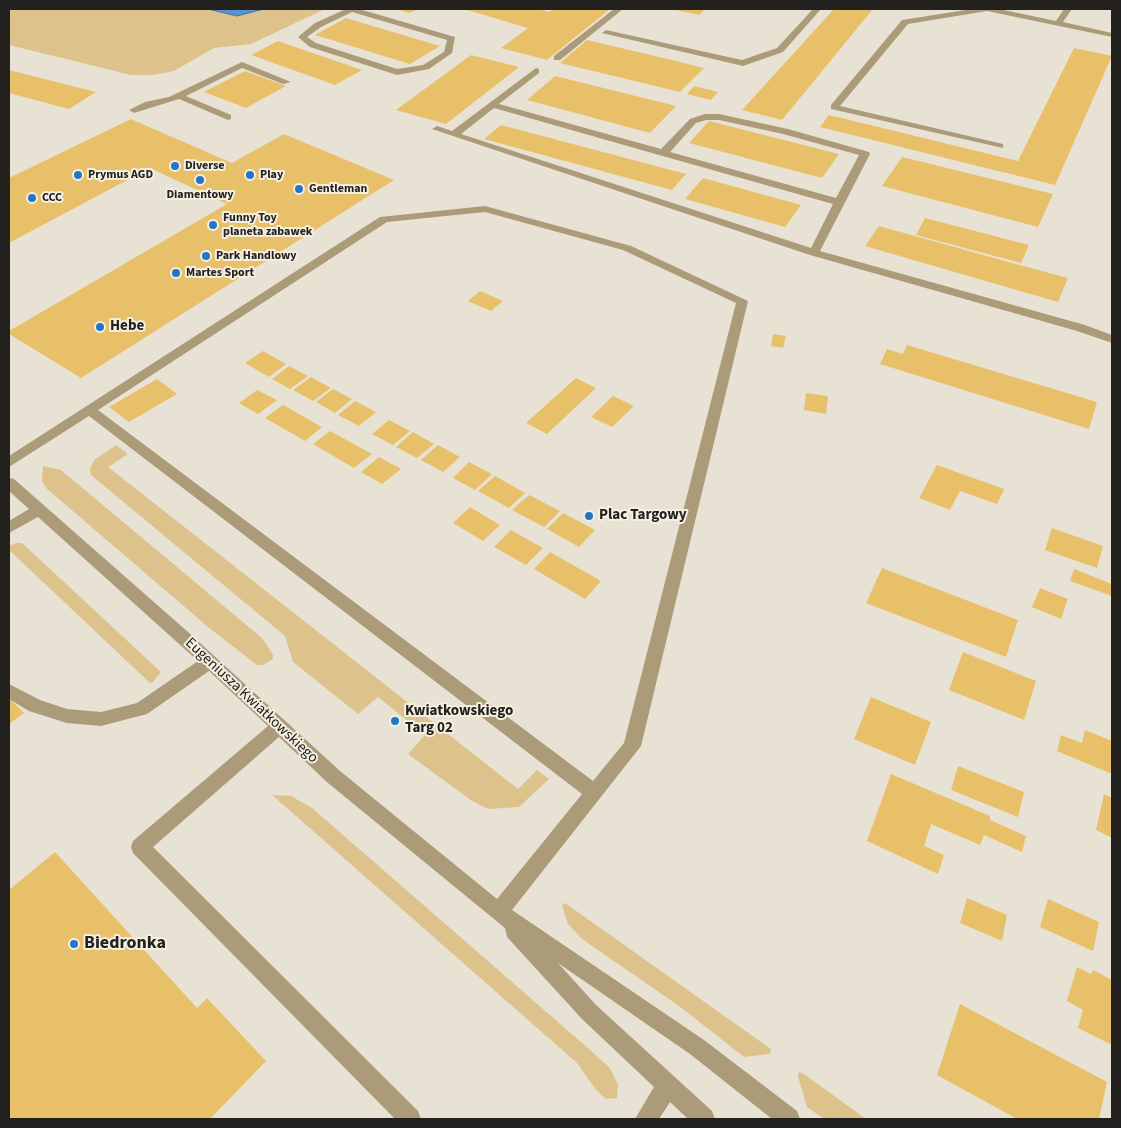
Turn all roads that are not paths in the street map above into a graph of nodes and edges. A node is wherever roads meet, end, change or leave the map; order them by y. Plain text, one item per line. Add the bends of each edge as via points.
1 (352, 9) edge
2 (619, 9) edge
3 (818, 9) edge
4 (987, 9) edge
5 (1068, 9) edge
6 (1058, 24) junction
7 (606, 33) dead end
8 (1112, 35) edge
9 (557, 58) dead end
10 (536, 72) dead end
11 (286, 82) dead end
12 (179, 96) junction
13 (492, 105) junction
14 (134, 110) dead end
15 (228, 117) dead end
16 (437, 129) dead end
17 (454, 134) junction
18 (1000, 146) dead end
19 (663, 153) junction
20 (839, 202) junction
21 (814, 253) junction
22 (1112, 340) edge
23 (90, 410) junction
24 (9, 462) edge
25 (9, 483) edge
26 (38, 510) junction
27 (9, 528) edge
28 (210, 662) junction
29 (9, 691) edge
30 (278, 726) junction
31 (594, 793) junction
32 (498, 912) junction
33 (667, 1087) junction
34 (410, 1119) edge
35 (646, 1119) edge
36 (704, 1119) edge
37 (789, 1119) edge

1 - 1 street via 318,25 302,37 313,46 398,72 426,67 448,53 452,39
2 - 9 street
3 - 7 street via 780,50 742,63
4 - 6 street
4 - 18 street via 905,22 834,107
5 - 6 street
6 - 8 street
10 - 13 street
11 - 12 street via 242,66
12 - 14 street
12 - 15 street
13 - 17 street
13 - 19 street
16 - 17 street
17 - 21 street
19 - 20 street
19 - 20 street via 693,121 719,117 785,131 865,154
20 - 21 street
21 - 22 street via 1081,328
23 - 24 street
23 - 31 street
23 - 31 street via 384,219 485,210 627,248 742,301 632,746
25 - 26 street, Eugeniusza Kwiatkowskiego
26 - 27 street
26 - 28 street, Eugeniusza Kwiatkowskiego
28 - 29 street via 141,709 101,719 67,716 35,706
28 - 30 street, Eugeniusza Kwiatkowskiego
30 - 32 street, Eugeniusza Kwiatkowskiego via 349,790
30 - 34 street via 140,847
31 - 32 street
32 - 33 street via 589,1012
32 - 37 street via 689,1042
33 - 35 street
33 - 36 street

